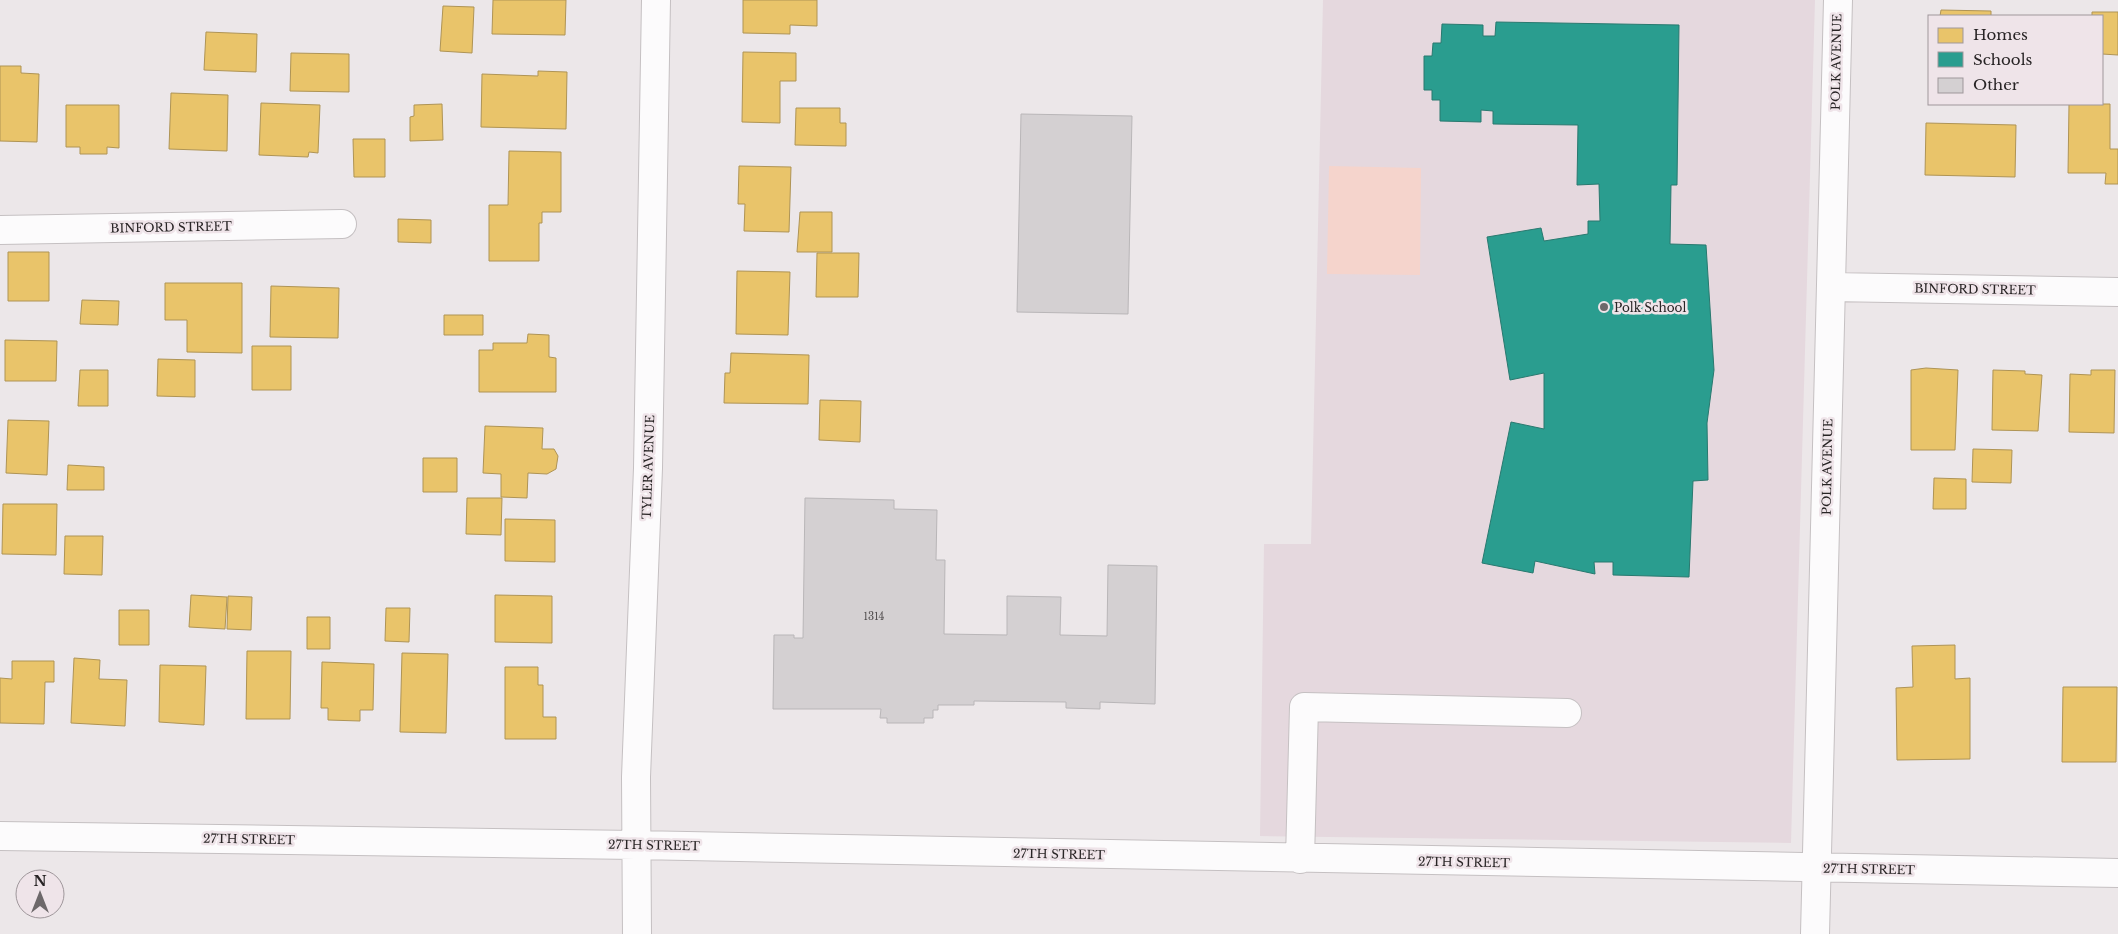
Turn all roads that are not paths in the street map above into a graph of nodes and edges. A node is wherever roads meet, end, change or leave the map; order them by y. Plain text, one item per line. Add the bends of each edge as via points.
1 (656, 0) edge
2 (1838, 0) edge
3 (342, 224) dead end
4 (0, 230) edge
5 (1831, 286) junction
6 (2118, 292) edge
7 (1567, 713) dead end
8 (0, 836) edge
9 (636, 845) junction
10 (1300, 859) junction
11 (1816, 868) junction
12 (2118, 873) edge
13 (637, 934) edge
14 (1815, 934) edge

1 - 9 street, TYLER AVENUE via 648,468
2 - 5 street, POLK AVENUE
3 - 4 street, BINFORD STREET
5 - 6 street, BINFORD STREET
5 - 11 street, POLK AVENUE
7 - 10 street via 1304,708
8 - 9 street, 27TH STREET
9 - 10 street, 27TH STREET
9 - 13 street, TYLER AVENUE
10 - 11 street, 27TH STREET
11 - 12 street, 27TH STREET
11 - 14 street, POLK AVENUE

